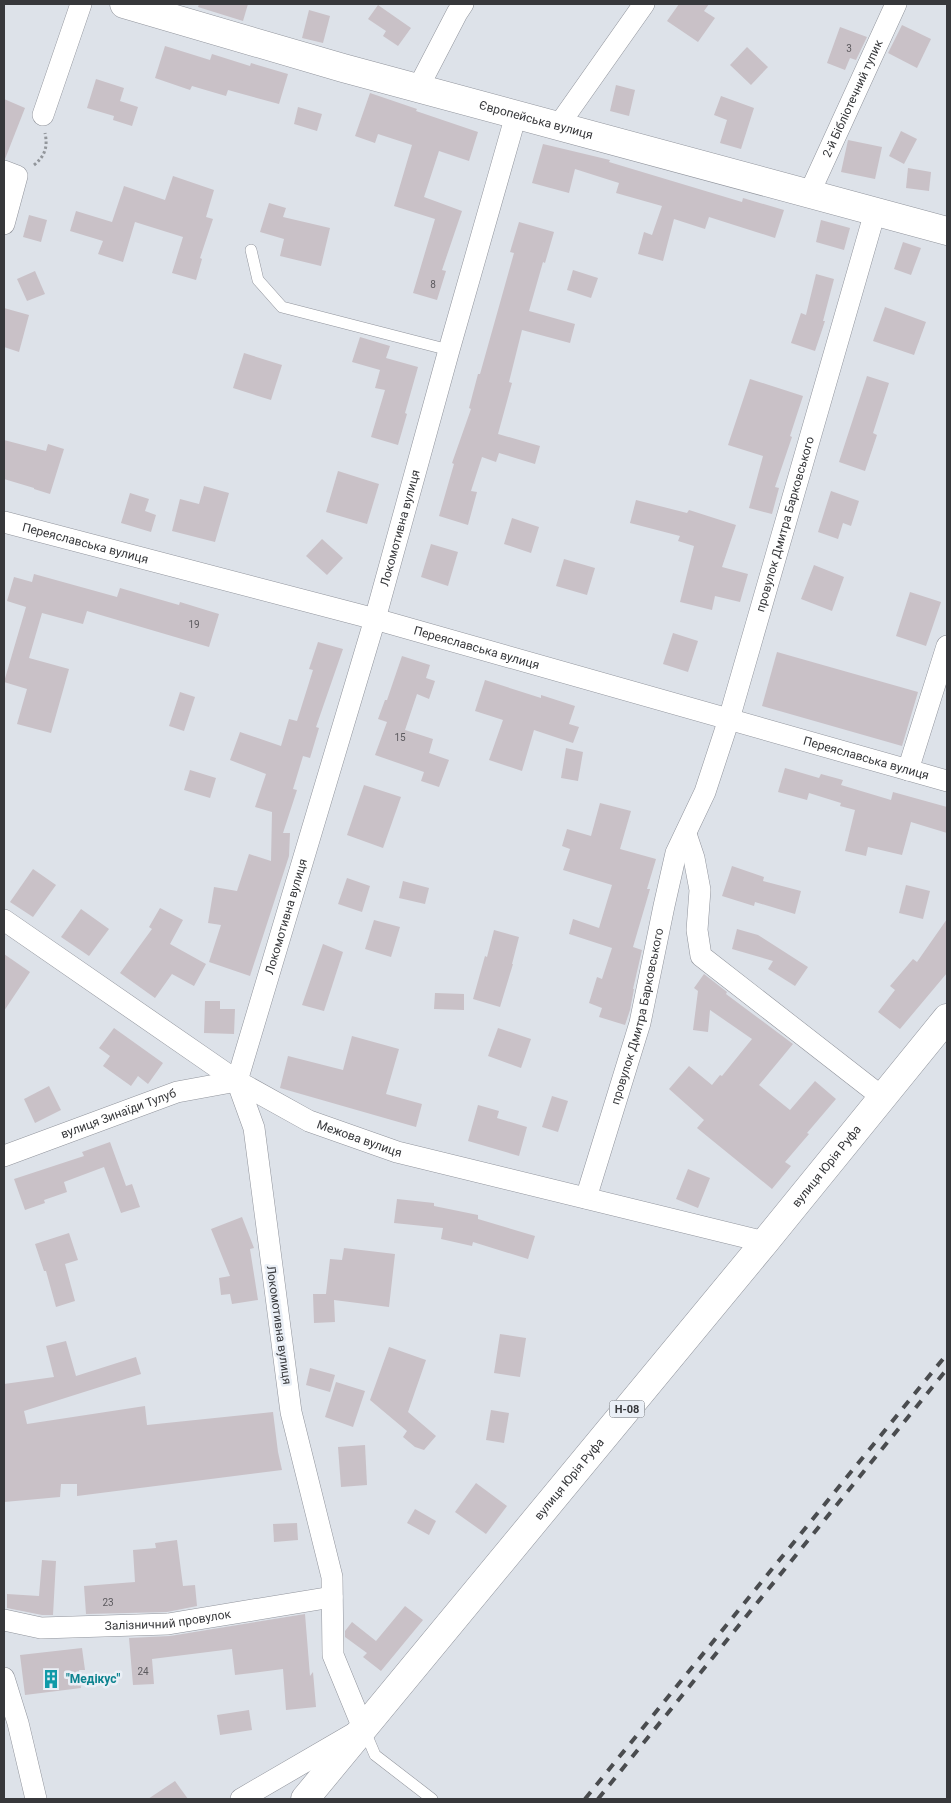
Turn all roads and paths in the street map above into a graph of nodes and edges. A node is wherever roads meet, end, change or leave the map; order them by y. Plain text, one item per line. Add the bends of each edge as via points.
1 (81, 4) edge
2 (124, 4) edge
3 (463, 4) edge
4 (644, 4) edge
5 (896, 4) edge
6 (418, 88) junction
7 (516, 115) junction
8 (43, 116) joint
9 (558, 126) junction
10 (10, 173) edge
11 (809, 194) junction
12 (875, 212) junction
13 (4, 224) edge
14 (947, 231) edge
15 (252, 250) dead end
16 (449, 350) junction
17 (4, 522) edge
18 (375, 619) junction
19 (947, 646) edge
20 (729, 719) junction
21 (908, 770) junction
22 (947, 782) edge
23 (686, 834) junction
24 (4, 920) edge
25 (947, 1018) edge
26 (237, 1081) junction
27 (882, 1097) junction
28 (4, 1156) edge
29 (586, 1198) junction
30 (765, 1242) junction
31 (332, 1597) junction
32 (4, 1620) edge
33 (4, 1678) edge
34 (363, 1728) junction
35 (36, 1799) edge
36 (242, 1799) edge
37 (305, 1799) edge
38 (432, 1799) edge

1 - 8 street
2 - 6 main road, Європейська вулиця
3 - 6 street
4 - 9 street
5 - 11 street, 2-й Бібліотечний тупик
6 - 7 main road, Європейська вулиця
7 - 9 main road, Європейська вулиця
7 - 16 street, Локомотивна вулиця
8 - 10 path via 46,149 40,159
9 - 11 main road, Європейська вулиця
10 - 13 street
11 - 12 main road, Європейська вулиця
12 - 14 main road, Європейська вулиця
12 - 20 street, провулок Дмитра Барковського
15 - 16 lane via 258,280 282,307
16 - 18 street, Локомотивна вулиця
17 - 18 street, Переяславська вулиця
18 - 20 street, Переяславська вулиця
18 - 26 street, Локомотивна вулиця
19 - 21 street
20 - 21 street, Переяславська вулиця
20 - 23 street, провулок Дмитра Барковського via 705,792
21 - 22 street, Переяславська вулиця
23 - 27 street via 700,890 696,930 701,956
23 - 29 street, провулок Дмитра Барковського via 676,853 640,1023
24 - 26 street, Межова вулиця
25 - 27 main road, вулиця Юрія Руфа / Н-08
26 - 28 street, вулиця Зинаїди Тулуб via 177,1092
26 - 29 street, Межова вулиця via 309,1121 397,1152
26 - 31 street, Локомотивна вулиця via 254,1128 291,1412 332,1577
27 - 30 main road, вулиця Юрія Руфа / Н-08
29 - 30 street, Межова вулиця
30 - 34 main road, вулиця Юрія Руфа / Н-08
31 - 32 street, Залізничний провулок via 168,1624 41,1628
31 - 34 street, Локомотивна вулиця via 333,1655
33 - 35 street
34 - 36 street
34 - 37 main road, вулиця Юрія Руфа / Н-08
34 - 38 lane via 375,1754

